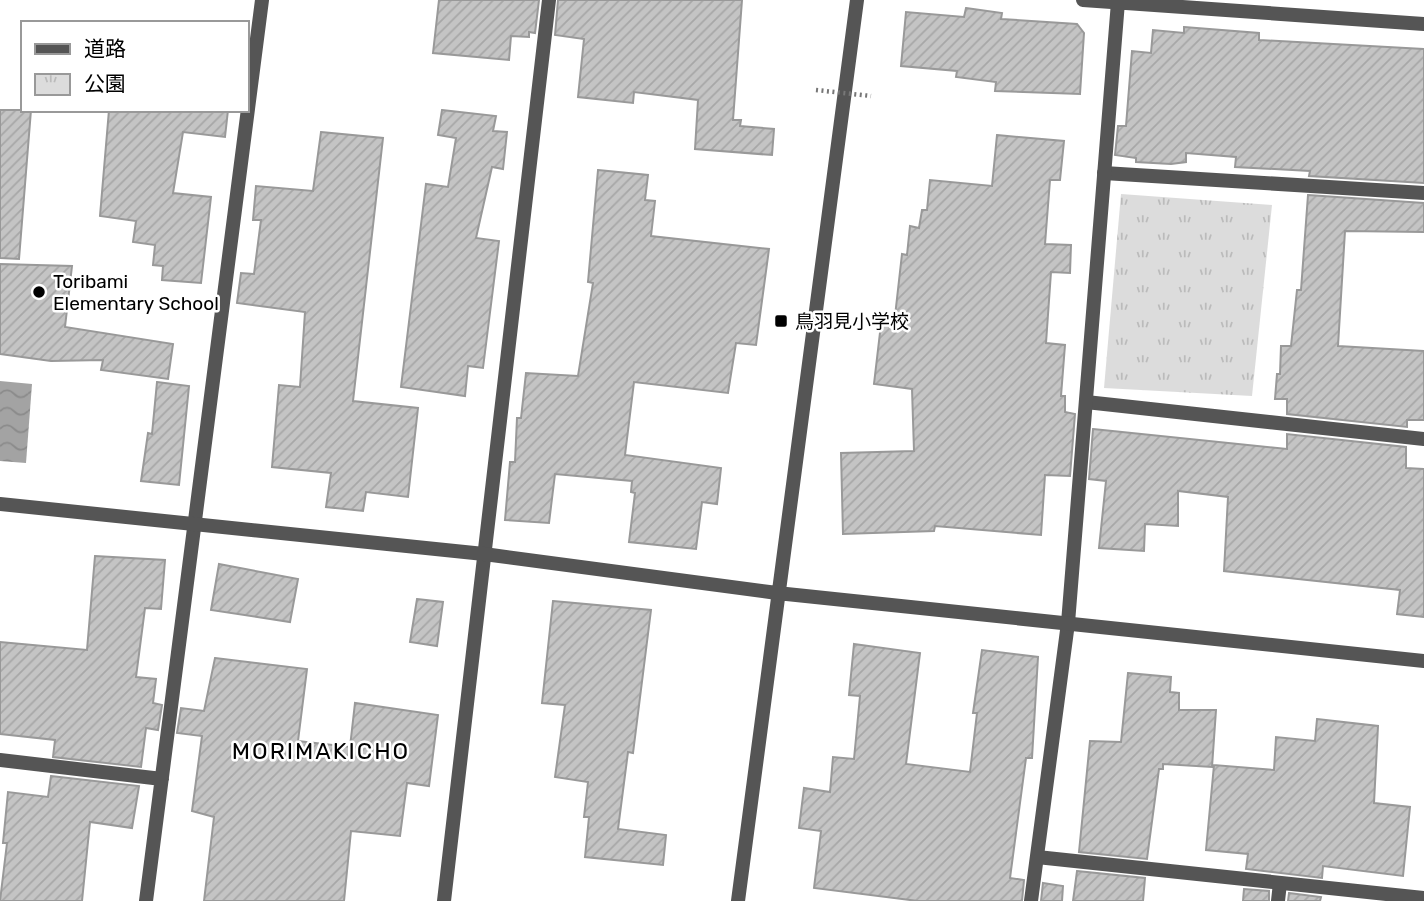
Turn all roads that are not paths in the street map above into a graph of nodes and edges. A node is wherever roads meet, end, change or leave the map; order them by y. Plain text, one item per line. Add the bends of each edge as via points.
1 (262, 0) edge
2 (549, 0) edge
3 (857, 0) edge
4 (1083, 0) edge
5 (1118, 2) junction
6 (1197, 4) edge
7 (1424, 24) edge
8 (248, 108) edge
9 (247, 112) edge
10 (1104, 173) junction
11 (1424, 193) edge
12 (1086, 402) junction
13 (1424, 439) edge
14 (0, 504) edge
15 (194, 523) junction
16 (484, 554) junction
17 (777, 593) junction
18 (1068, 623) junction
19 (1424, 661) edge
20 (0, 760) edge
21 (162, 779) junction
22 (1037, 858) junction
23 (1280, 883) junction
24 (1424, 898) edge
25 (146, 901) edge
26 (444, 901) edge
27 (738, 901) edge
28 (1031, 901) edge
29 (1278, 901) edge

1 - 8 street
2 - 16 street
3 - 17 street
4 - 5 street
5 - 6 street
5 - 10 street
6 - 7 street
9 - 15 street
10 - 11 street
10 - 12 street
12 - 13 street
12 - 18 street
14 - 15 street
15 - 16 street
15 - 21 street
16 - 17 street
16 - 26 street
17 - 18 street
17 - 27 street
18 - 19 street
18 - 22 street
20 - 21 street
21 - 25 street
22 - 23 street
22 - 28 street
23 - 24 street
23 - 29 street

